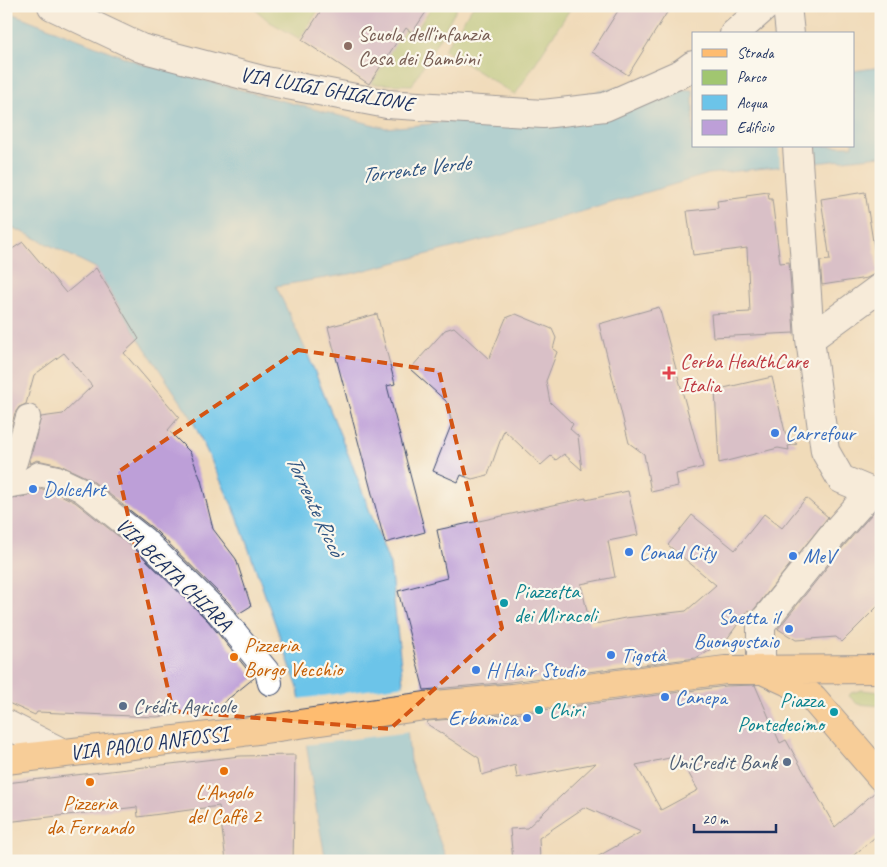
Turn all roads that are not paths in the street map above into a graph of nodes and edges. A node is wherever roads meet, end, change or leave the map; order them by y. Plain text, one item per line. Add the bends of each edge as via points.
1 (52, 6) edge
2 (766, 6) edge
3 (736, 32) edge
4 (692, 66) edge
5 (797, 148) edge
6 (881, 287) edge
7 (810, 339) junction
8 (28, 417) dead end
9 (15, 462) dead end
10 (6, 486) edge
11 (876, 492) edge
12 (761, 669) junction
13 (881, 669) edge
14 (270, 683) dead end
15 (6, 724) edge
16 (63, 753) junction
17 (6, 760) edge
18 (881, 777) edge

1 - 4 street, VIA LUIGI GHIGLIONE via 141,48 266,81 387,104 543,114 605,107
2 - 3 street
5 - 7 street
6 - 7 street
7 - 11 street via 825,452 841,479
8 - 9 street
10 - 14 street, VIA BEATA CHIARA via 25,483 39,474 82,490 145,540 218,612 266,671
11 - 12 street via 831,537 761,626
12 - 13 main road
12 - 16 main road, VIA PAOLO ANFOSSI via 724,670
12 - 18 main road via 813,698
15 - 16 street
16 - 17 main road, VIA PAOLO ANFOSSI

